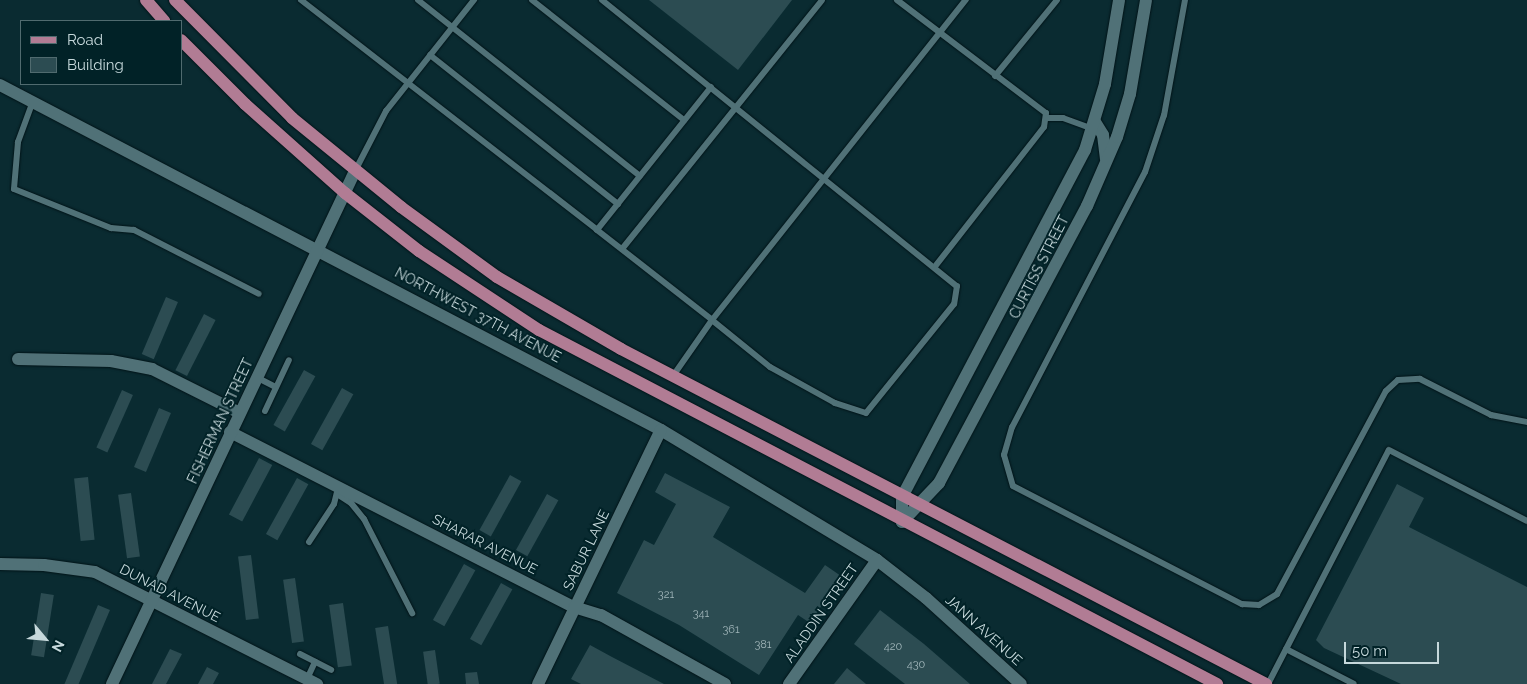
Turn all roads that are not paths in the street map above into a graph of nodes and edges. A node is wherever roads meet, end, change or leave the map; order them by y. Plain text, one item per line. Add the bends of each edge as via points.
1 (146, 0) edge
2 (175, 0) edge
3 (301, 0) edge
4 (418, 0) edge
5 (474, 0) edge
6 (532, 0) edge
7 (602, 0) edge
8 (822, 0) edge
9 (897, 0) edge
10 (966, 0) edge
11 (1057, 0) edge
12 (1119, 0) edge
13 (1146, 0) edge
14 (1185, 0) edge
15 (163, 20) edge
16 (452, 27) junction
17 (940, 33) junction
18 (182, 41) edge
19 (430, 55) junction
20 (995, 76) junction
21 (407, 84) junction
22 (0, 85) edge
23 (711, 87) junction
24 (33, 102) junction
25 (735, 107) junction
26 (1047, 118) junction
27 (684, 120) junction
28 (1094, 126) junction
29 (1106, 164) junction
30 (355, 171) junction
31 (640, 176) junction
32 (825, 178) junction
33 (345, 193) junction
34 (618, 204) junction
35 (597, 230) junction
36 (319, 248) junction
37 (622, 249) junction
38 (936, 266) junction
39 (259, 294) dead end
40 (712, 320) junction
41 (18, 359) dead end
42 (289, 360) dead end
43 (672, 376) junction
44 (256, 377) junction
45 (276, 387) junction
46 (265, 411) dead end
47 (240, 413) junction
48 (1527, 422) edge
49 (662, 430) junction
50 (230, 432) junction
51 (337, 490) junction
52 (902, 497) junction
53 (919, 506) junction
54 (1527, 521) edge
55 (902, 522) junction
56 (309, 542) dead end
57 (877, 560) junction
58 (0, 564) edge
59 (926, 598) joint
60 (154, 601) junction
61 (574, 607) junction
62 (412, 614) dead end
63 (1286, 649) junction
64 (300, 654) dead end
65 (315, 662) junction
66 (331, 670) dead end
67 (312, 682) edge
68 (112, 684) edge
69 (538, 684) edge
70 (725, 684) edge
71 (790, 684) edge
72 (1021, 684) edge
73 (1217, 684) edge
74 (1267, 684) edge
75 (1354, 684) edge

1 - 15 main road
2 - 30 main road via 292,118
3 - 21 lane
4 - 16 lane
5 - 16 lane
6 - 27 lane
7 - 23 lane
8 - 25 lane
9 - 17 lane
10 - 17 lane
11 - 20 lane
12 - 28 street, CURTISS STREET
13 - 29 street, CURTISS STREET via 1130,94
14 - 48 lane via 1164,116 1145,172 1012,427 1004,455 1013,486 1242,604 1259,606 1277,594 1386,391 1398,380 1420,379 1491,415
16 - 19 lane
16 - 31 lane
17 - 20 lane
17 - 32 lane
18 - 33 main road via 245,104
19 - 21 lane
19 - 34 lane
20 - 26 lane via 1044,110
21 - 30 lane via 386,112
21 - 35 lane
22 - 24 street, NORTHWEST 37TH AVENUE
23 - 25 lane
23 - 27 lane
24 - 36 street, NORTHWEST 37TH AVENUE
24 - 39 lane via 18,142 14,189 111,228 134,230
25 - 32 lane
25 - 37 lane
26 - 28 lane via 1064,118
26 - 38 lane via 1044,127
27 - 31 lane
28 - 29 street via 1103,135
28 - 52 street, CURTISS STREET via 1074,174
29 - 53 street, CURTISS STREET via 1028,320 939,483
30 - 33 street, FISHERMAN STREET
30 - 43 main road via 497,277
31 - 34 lane
32 - 38 lane
32 - 40 lane
33 - 36 street, FISHERMAN STREET
33 - 55 main road via 419,251 539,330
34 - 35 lane
35 - 37 lane
36 - 44 street, FISHERMAN STREET
36 - 49 street, NORTHWEST 37TH AVENUE
37 - 40 lane
38 - 40 lane via 957,286 954,304 866,413 835,404 770,367
40 - 43 lane
41 - 47 street via 111,360 152,369
42 - 45 lane
43 - 52 main road
44 - 45 lane
44 - 47 street, FISHERMAN STREET
45 - 46 lane
47 - 50 street, FISHERMAN STREET
49 - 57 street, NORTHWEST 37TH AVENUE
49 - 61 street, SABUR LANE
50 - 51 street, SHARAR AVENUE
50 - 60 street, FISHERMAN STREET
51 - 56 lane
51 - 61 street, SHARAR AVENUE
51 - 62 lane via 364,519
52 - 53 main road
52 - 55 street
53 - 55 street, CURTISS STREET
53 - 74 main road
54 - 63 lane via 1389,450
55 - 73 main road
57 - 59 street, NORTHWEST 37TH AVENUE
57 - 71 street, ALADDIN STREET
58 - 60 street, DUNAD AVENUE via 44,565 95,572
59 - 72 street, JANN AVENUE
60 - 67 street, DUNAD AVENUE
60 - 68 street, FISHERMAN STREET
61 - 69 street, SABUR LANE
61 - 70 street, SHARAR AVENUE via 601,615
63 - 74 lane
63 - 75 lane
64 - 65 lane
65 - 66 lane
65 - 67 lane

